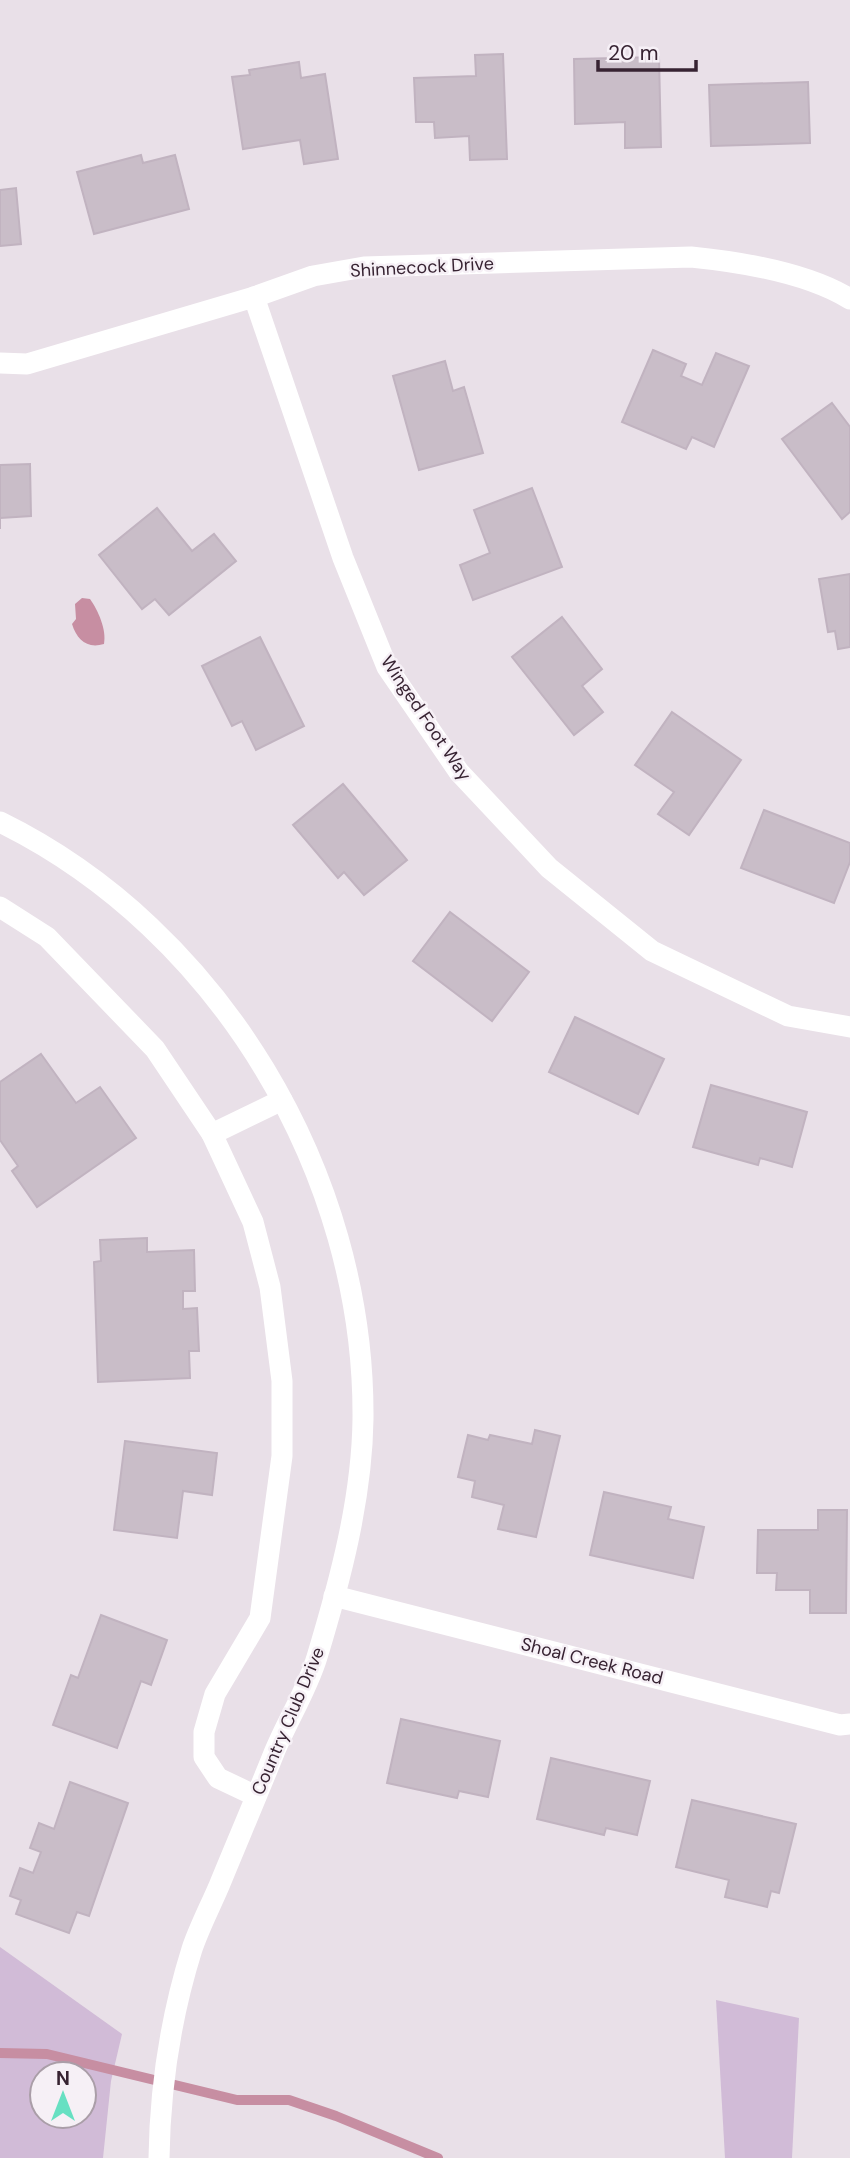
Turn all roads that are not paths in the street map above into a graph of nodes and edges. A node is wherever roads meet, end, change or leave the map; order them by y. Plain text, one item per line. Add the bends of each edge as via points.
1 (254, 298) junction
2 (850, 299) edge
3 (0, 363) edge
4 (0, 822) edge
5 (0, 907) edge
6 (850, 1027) edge
7 (282, 1100) junction
8 (212, 1134) junction
9 (334, 1596) junction
10 (850, 1724) edge
11 (257, 1796) junction
12 (159, 2158) edge

1 - 2 street, Shinnecock Drive via 313,276 364,267 691,257 741,262 835,290
1 - 3 street, Shinnecock Drive via 27,364
1 - 6 street, Winged Foot Way via 343,558 387,667 459,772 549,868 652,951 788,1016
4 - 7 street, Country Club Drive via 100,884 176,952 223,1008
5 - 8 street via 47,937 155,1049
7 - 8 street
7 - 9 street, Country Club Drive via 324,1192 348,1278 359,1358 363,1420 356,1489
8 - 11 street via 253,1222 270,1287 282,1381 282,1456 260,1618 215,1694 204,1732 204,1757 218,1778
9 - 10 street, Shoal Creek Road
9 - 11 street, Country Club Drive via 316,1661
11 - 12 street, Country Club Drive via 192,1949 170,2042

